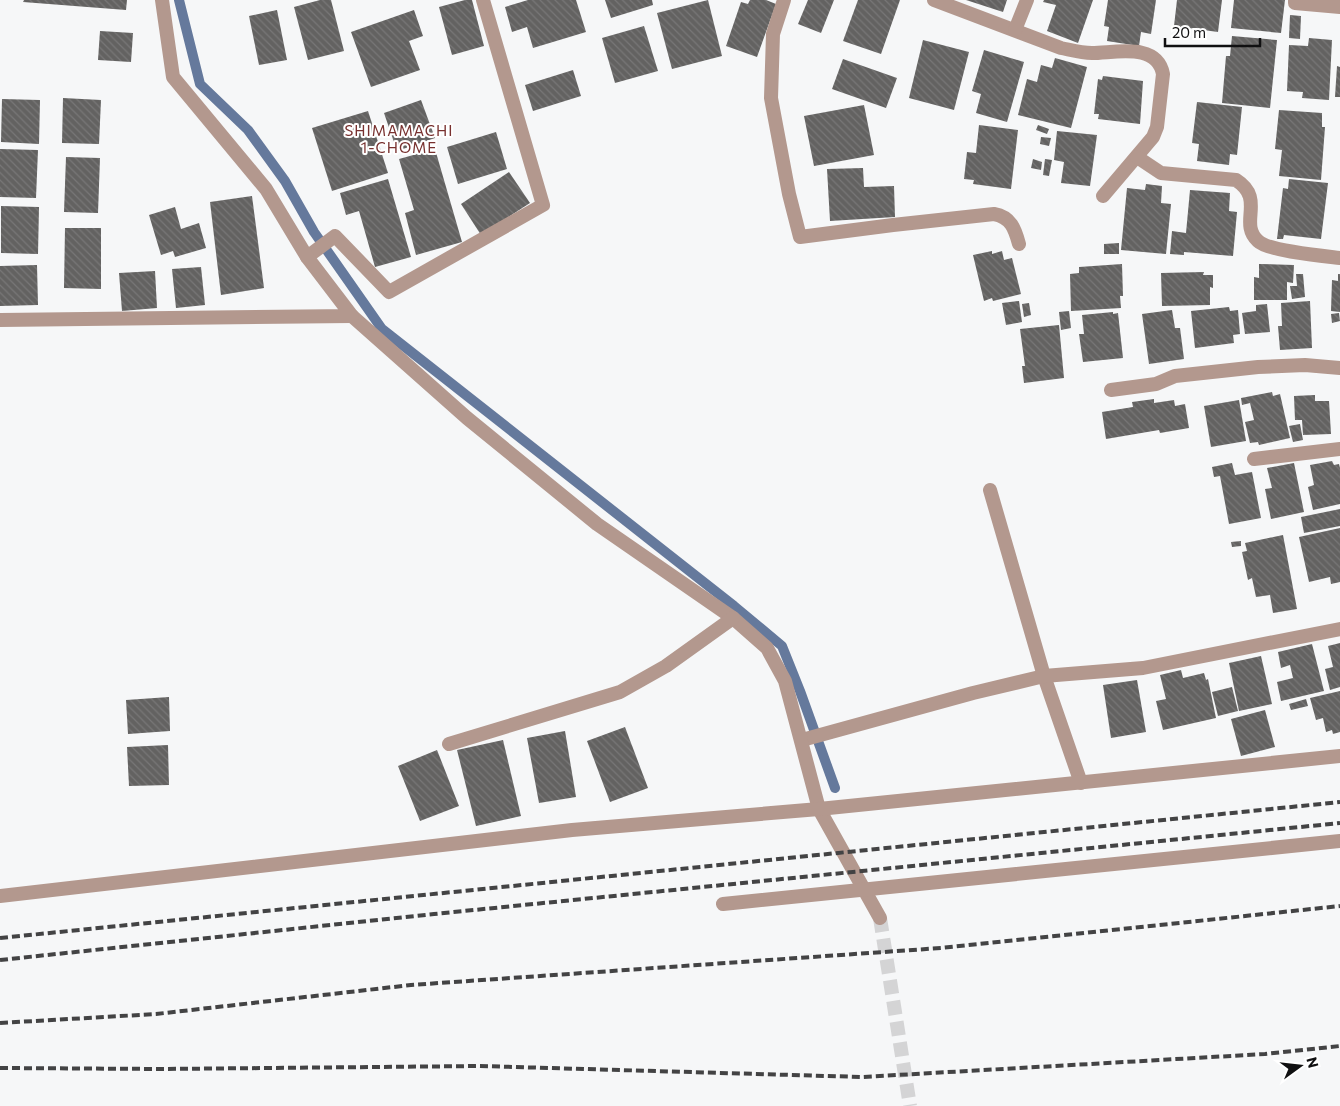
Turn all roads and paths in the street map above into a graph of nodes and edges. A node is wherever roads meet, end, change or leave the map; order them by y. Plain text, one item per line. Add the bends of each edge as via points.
1 (162, 0) edge
2 (484, 0) edge
3 (784, 0) edge
4 (934, 0) edge
5 (1027, 0) edge
6 (1295, 0) edge
7 (1340, 7) edge
8 (1015, 30) junction
9 (1137, 157) junction
10 (1103, 196) dead end
11 (1019, 244) dead end
12 (307, 257) junction
13 (1340, 258) edge
14 (352, 316) junction
15 (0, 320) edge
16 (1340, 368) edge
17 (1111, 390) dead end
18 (1340, 449) edge
19 (1254, 459) dead end
20 (990, 490) dead end
21 (734, 618) junction
22 (1340, 629) edge
23 (1044, 676) junction
24 (805, 740) junction
25 (449, 744) dead end
26 (1340, 756) edge
27 (1081, 783) junction
28 (819, 809) junction
29 (1340, 841) edge
30 (0, 896) edge
31 (723, 904) dead end
32 (880, 918) tunnel mouth

1 - 12 street via 173,77 266,189
2 - 12 street via 543,205 390,292 335,236
3 - 11 street via 773,34 772,98 800,237 994,214 1012,223
4 - 8 street
5 - 8 street
6 - 7 street via 1295,3
8 - 9 street via 1076,52 1133,51 1153,56 1158,61 1163,74 1157,127
9 - 10 street
9 - 13 street via 1161,173 1236,180 1251,197 1251,229 1262,245
12 - 14 street
14 - 15 street
14 - 21 street via 467,418 597,524
16 - 17 street via 1304,365 1258,367 1175,376 1156,384
18 - 19 street
20 - 23 street
21 - 24 street via 768,648 785,682
21 - 25 street via 666,666 620,692
22 - 23 street via 1143,668
23 - 24 street
23 - 27 street
24 - 28 street
26 - 27 street
27 - 28 street
28 - 30 street via 572,830
28 - 32 street
29 - 31 street, bridge

